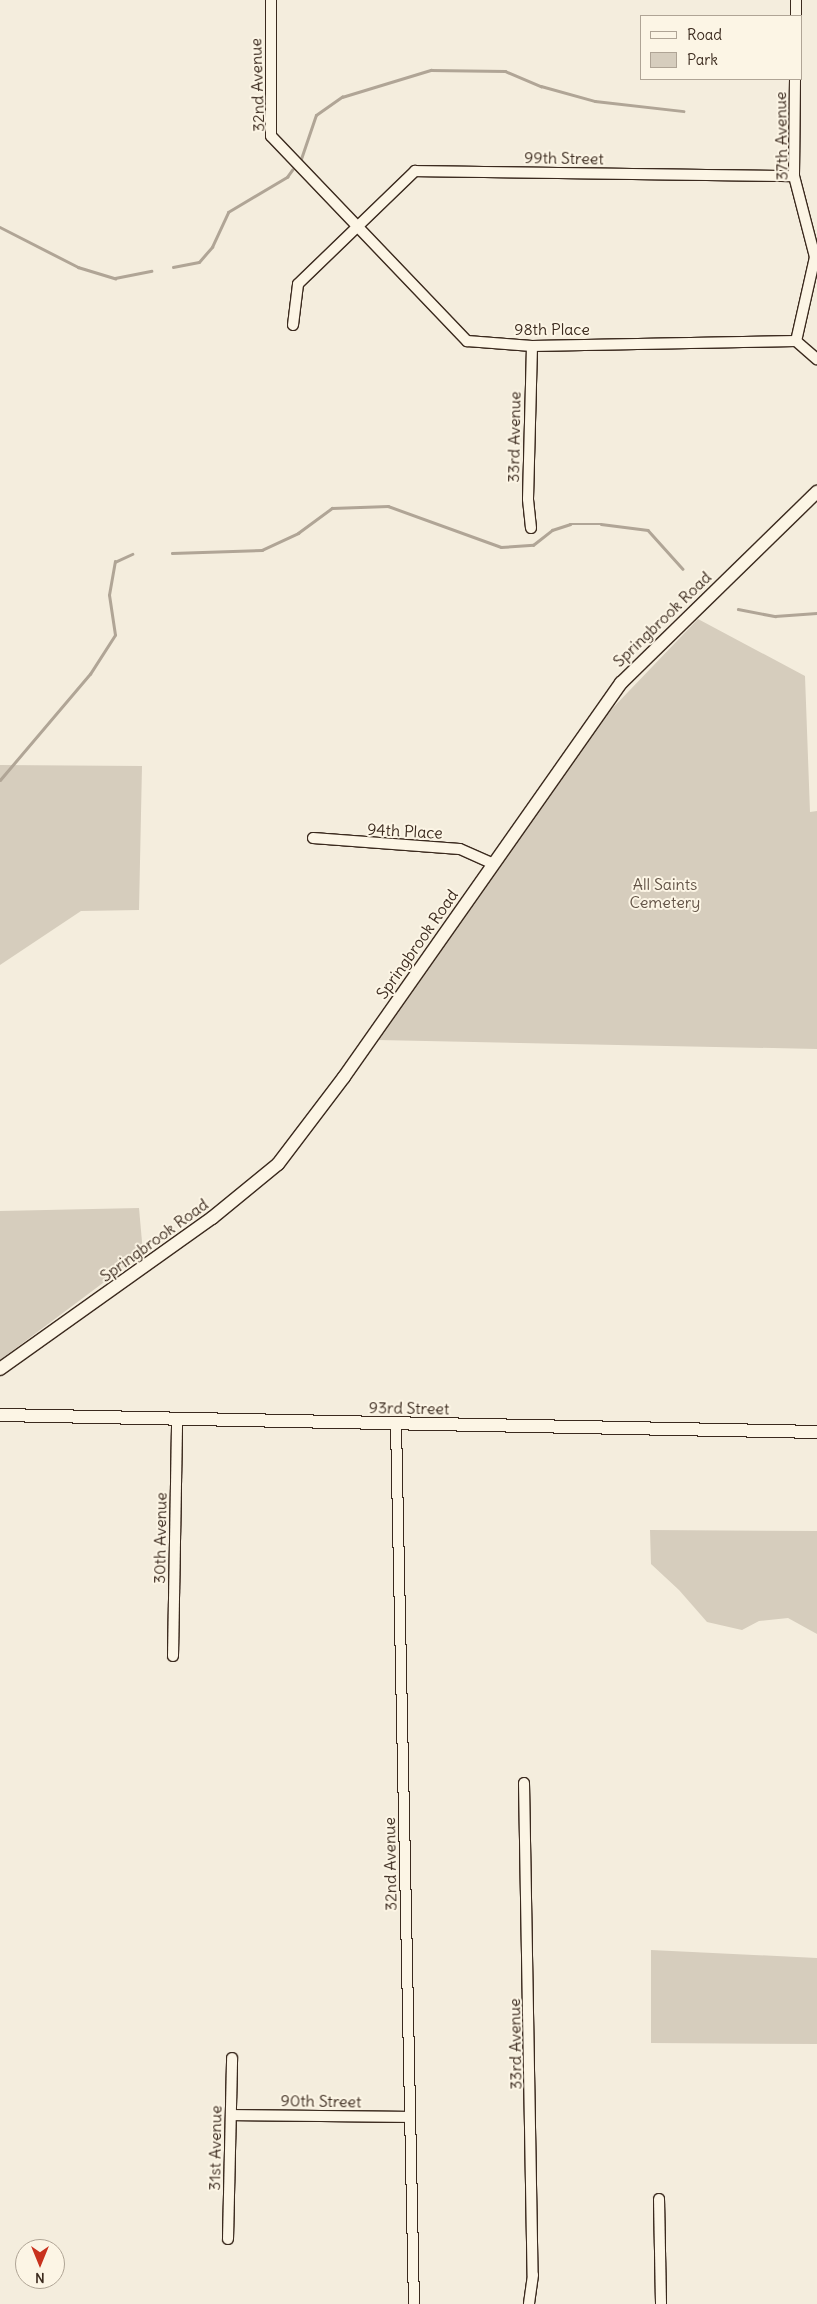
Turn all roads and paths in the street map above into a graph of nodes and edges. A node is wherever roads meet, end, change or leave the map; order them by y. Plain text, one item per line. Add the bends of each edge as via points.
1 (270, 0) edge
2 (796, 0) edge
3 (796, 15) edge
4 (795, 80) edge
5 (794, 176) junction
6 (356, 227) junction
7 (293, 325) dead end
8 (796, 341) junction
9 (532, 346) junction
10 (817, 359) edge
11 (817, 492) edge
12 (531, 528) dead end
13 (313, 838) dead end
14 (493, 864) junction
15 (0, 1369) edge
16 (0, 1415) edge
17 (177, 1420) junction
18 (396, 1424) junction
19 (817, 1432) edge
20 (173, 1656) dead end
21 (524, 1783) dead end
22 (232, 2058) dead end
23 (231, 2115) junction
24 (410, 2117) junction
25 (660, 2199) dead end
26 (228, 2239) dead end
27 (414, 2304) edge
28 (529, 2304) edge
29 (661, 2304) edge

1 - 6 street, 32nd Avenue via 271,136
2 - 3 street
4 - 5 street, 37th Avenue
5 - 6 street, 99th Street via 415,171
5 - 8 street, 37th Avenue via 815,257
6 - 7 street, 99th Street via 298,284
6 - 9 street, 98th Place via 467,341
8 - 9 street, 98th Place
8 - 10 street
9 - 12 street, 33rd Avenue via 528,499
11 - 14 street, Springbrook Road via 621,683
13 - 14 street, 94th Place via 460,849
14 - 15 street, Springbrook Road via 344,1077 278,1164 212,1218
16 - 17 street, 93rd Street
17 - 18 street, 93rd Street
17 - 20 street, 30th Avenue
18 - 19 street, 93rd Street
18 - 24 street, 32nd Avenue
21 - 28 street, 33rd Avenue via 533,2275
22 - 23 street, 31st Avenue
23 - 24 street, 90th Street
23 - 26 street, 31st Avenue
24 - 27 street, 32nd Avenue
25 - 29 street

